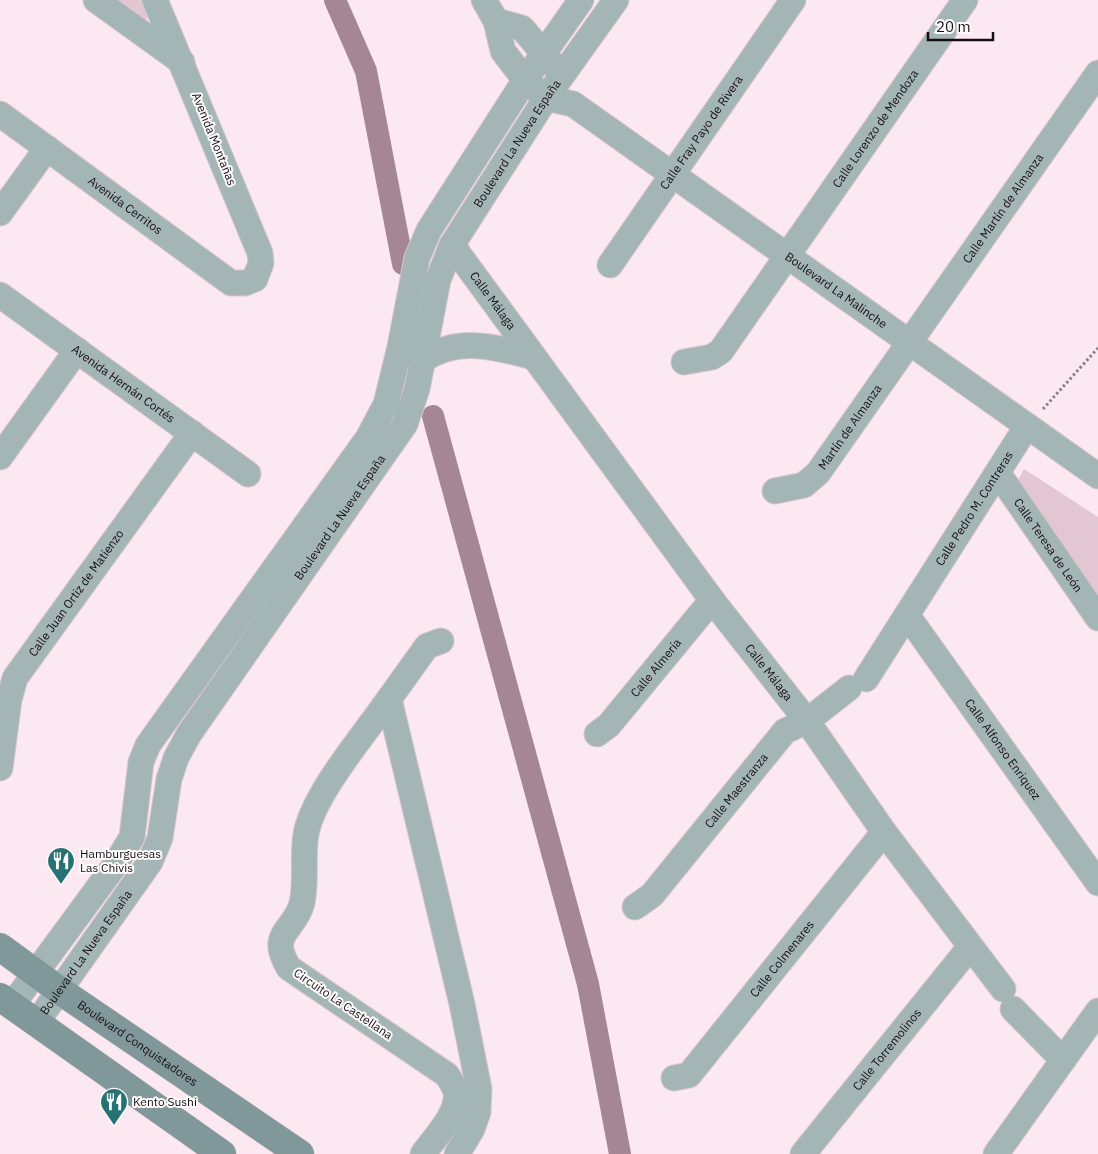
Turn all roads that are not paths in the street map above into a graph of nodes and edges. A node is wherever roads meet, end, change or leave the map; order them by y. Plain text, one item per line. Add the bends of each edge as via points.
1 (96, 0) edge
2 (155, 0) edge
3 (581, 0) edge
4 (616, 0) edge
5 (793, 0) edge
6 (965, 0) edge
7 (490, 11) edge
8 (545, 53) junction
9 (182, 62) junction
10 (1098, 73) edge
11 (562, 77) junction
12 (525, 80) junction
13 (546, 98) junction
14 (573, 104) junction
15 (0, 114) edge
16 (47, 148) junction
17 (671, 176) junction
18 (0, 213) edge
19 (452, 245) junction
20 (785, 256) junction
21 (610, 265) dead end
22 (255, 280) joint
23 (0, 295) edge
24 (908, 343) junction
25 (400, 347) junction
26 (77, 350) junction
27 (533, 358) junction
28 (423, 360) junction
29 (684, 362) dead end
30 (1027, 426) junction
31 (192, 433) junction
32 (0, 457) edge
33 (998, 473) junction
34 (248, 474) dead end
35 (1098, 476) edge
36 (775, 491) dead end
37 (712, 600) junction
38 (907, 615) junction
39 (1098, 618) edge
40 (441, 641) dead end
41 (858, 683) joint
42 (389, 699) junction
43 (807, 721) junction
44 (597, 734) dead end
45 (0, 768) edge
46 (884, 832) junction
47 (1098, 883) edge
48 (635, 906) dead end
49 (0, 947) edge
50 (970, 947) junction
51 (35, 973) junction
52 (59, 990) junction
53 (6, 1001) edge
54 (1098, 1011) edge
55 (37, 1022) junction
56 (1063, 1060) junction
57 (674, 1078) dead end
58 (468, 1090) junction
59 (222, 1154) edge
60 (300, 1154) edge
61 (423, 1154) edge
62 (457, 1154) edge
63 (803, 1154) edge
64 (996, 1154) edge

1 - 9 street
2 - 9 street, Avenida Montañas
3 - 8 street, Boulevard La Nueva España
4 - 11 street, Boulevard La Nueva España
5 - 17 street, Calle Fray Payo de Rivera
6 - 20 street, Calle Lorenzo de Mendoza
7 - 8 street via 522,28
7 - 12 street via 503,51
8 - 11 street
8 - 12 street, Boulevard La Nueva España
9 - 22 street, Avenida Montañas via 260,253 261,264
10 - 24 street, Calle Martín de Almanza
11 - 13 street, Boulevard La Nueva España
11 - 14 street
12 - 13 street
12 - 25 street, Boulevard La Nueva España via 429,230 417,258
13 - 14 street, Boulevard La Malinche
13 - 19 street, Boulevard La Nueva España
14 - 17 street, Boulevard La Malinche
15 - 16 street, Avenida Cerritos
16 - 18 street
16 - 22 street, Avenida Cerritos via 231,282
17 - 20 street, Boulevard La Malinche
17 - 21 street, Calle Fray Payo de Rivera
19 - 27 street, Calle Málaga
19 - 28 street, Boulevard La Nueva España via 438,280
20 - 24 street, Boulevard La Malinche
20 - 29 street, Calle Lorenzo de Mendoza via 721,351 712,357
23 - 26 street, Avenida Hernán Cortés
24 - 30 street, Boulevard La Malinche
24 - 36 street, Martín de Almanza via 818,473 804,485
25 - 28 street
25 - 51 street, Boulevard La Nueva España via 386,404 368,438 152,739 141,762 132,837
26 - 31 street, Avenida Hernán Cortés
26 - 32 street
27 - 28 street, Calle Málaga via 492,346 469,345 448,348
27 - 37 street, Calle Málaga
28 - 52 street, Boulevard La Nueva España via 405,424 189,734 169,779 160,838 150,862
30 - 33 street, Calle Pedro M. Contreras
30 - 35 street, Boulevard La Malinche
31 - 34 street, Avenida Hernán Cortés
31 - 45 street, Calle Juan Ortiz de Matienzo via 15,678
33 - 38 street, Calle Pedro M. Contreras
33 - 39 street, Calle Teresa de León
37 - 43 street, Calle Málaga
37 - 44 street, Calle Almería via 609,725
38 - 41 street, Calle Pedro M. Contreras
38 - 47 street, Calle Alfonso Enriquez
40 - 42 street, Circuito La Castellana via 427,646
41 - 43 street, Calle Maestranza
42 - 58 street via 462,1004
42 - 58 street, Circuito La Castellana via 316,803 306,834 302,904 282,936 282,957 289,968
43 - 46 street, Calle Málaga
43 - 48 street, Calle Maestranza via 786,731 652,895
46 - 50 street, Calle Málaga
46 - 57 street, Calle Colmenares via 689,1075
49 - 51 street, Boulevard Conquistadores
50 - 56 street, Calle Málaga via 1008,999
50 - 63 street, Calle Torremolinos
51 - 52 street, Boulevard Conquistadores
51 - 53 street, Boulevard La Nueva España
52 - 55 street, Boulevard La Nueva España
52 - 60 street, Boulevard Conquistadores
53 - 55 street
54 - 56 street
55 - 59 street
56 - 64 street
58 - 61 street via 455,1104
58 - 62 street via 478,1112

